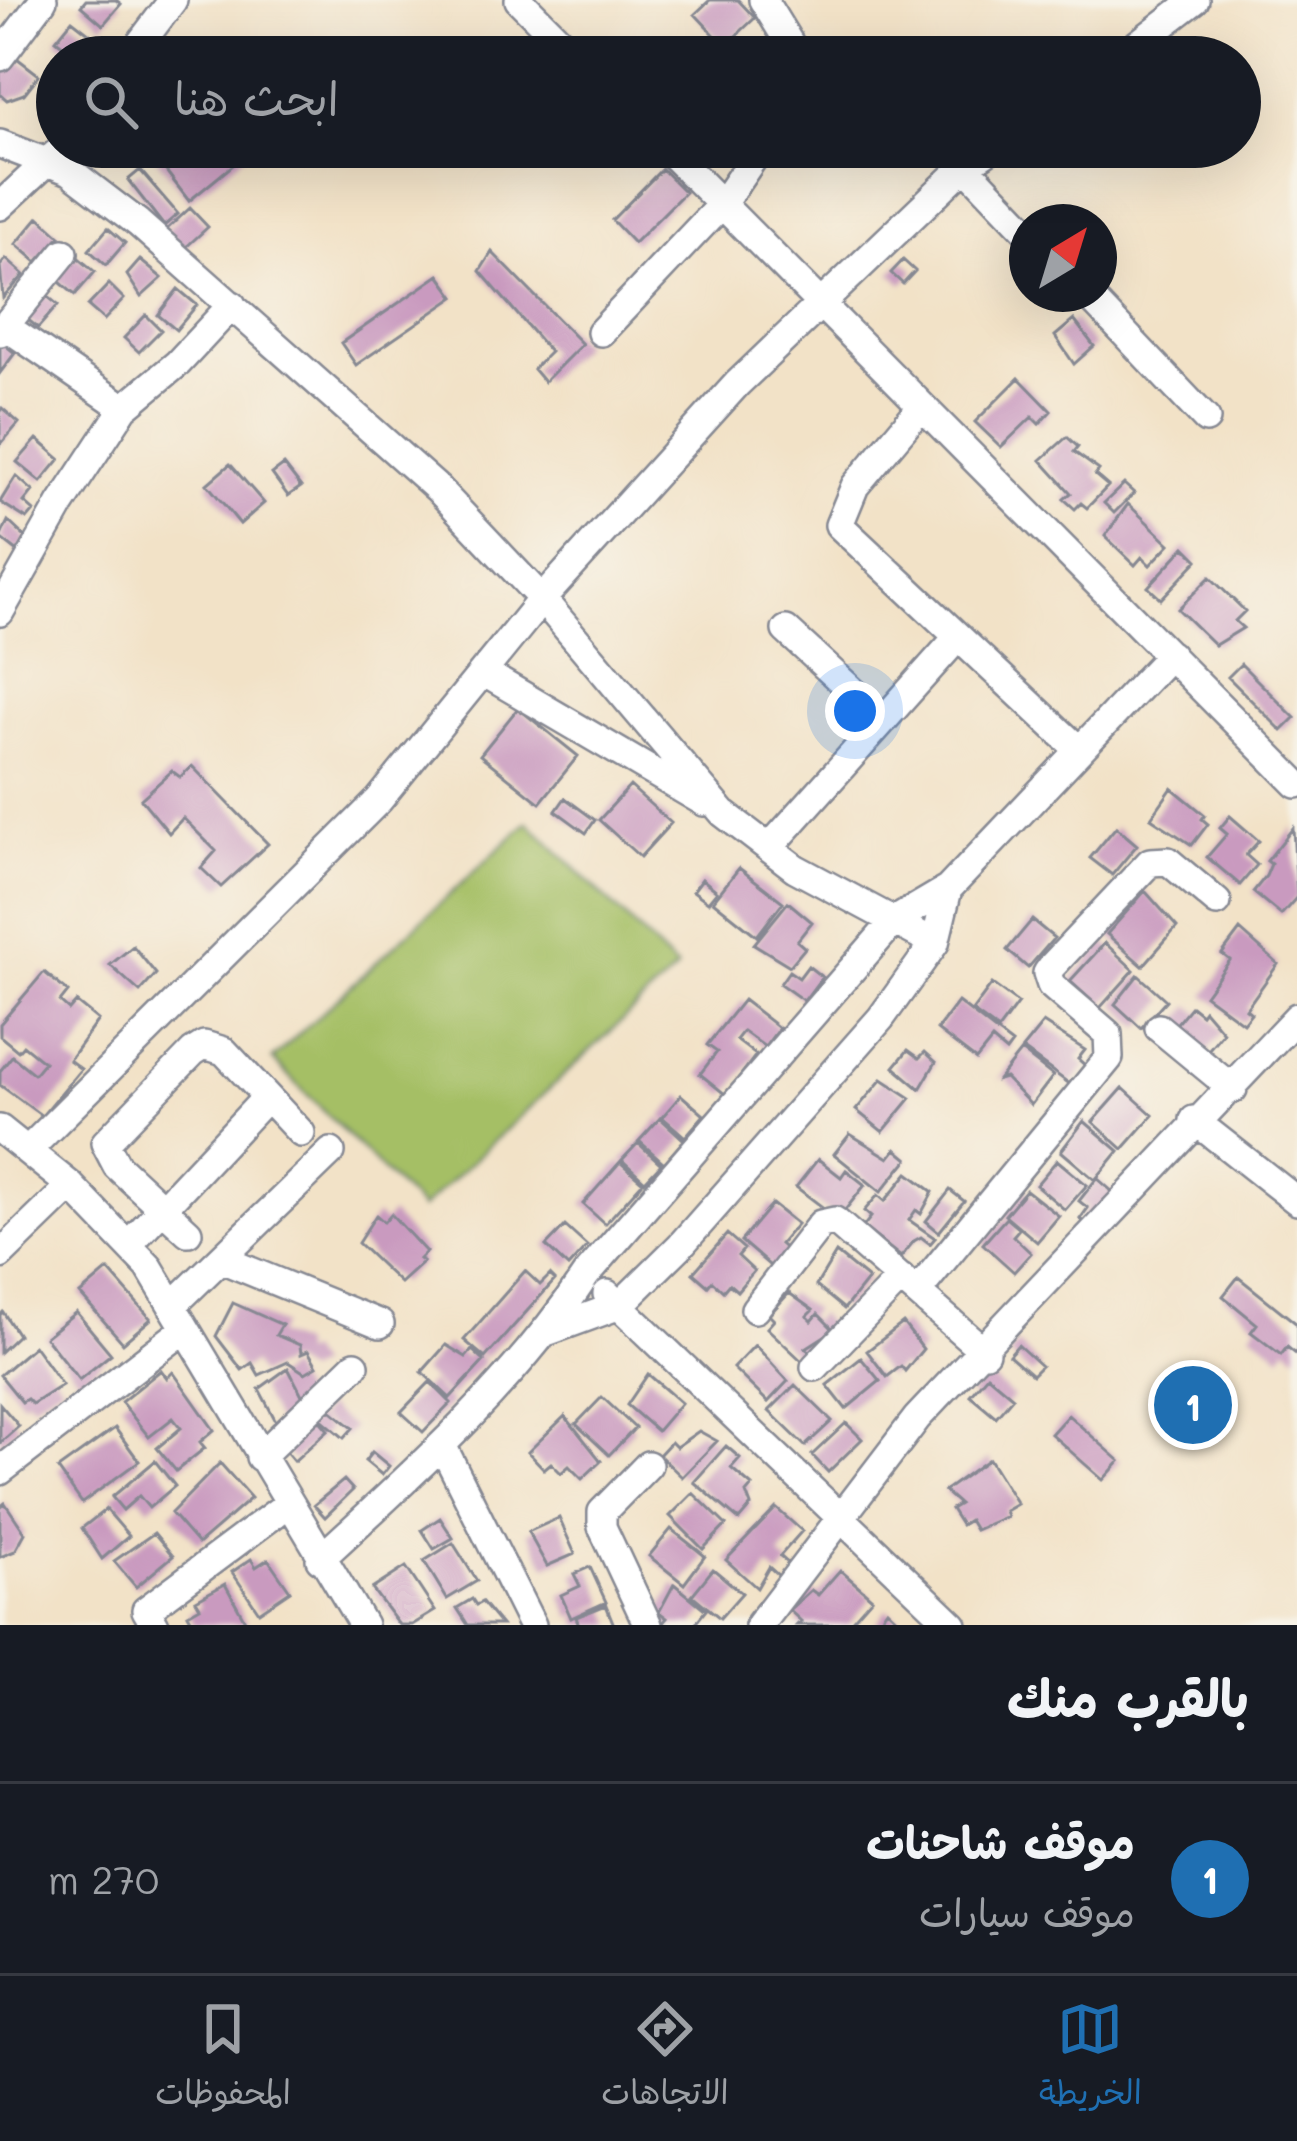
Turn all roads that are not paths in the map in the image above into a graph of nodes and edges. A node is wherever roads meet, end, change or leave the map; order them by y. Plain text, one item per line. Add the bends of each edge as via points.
1 (44, 0) edge
2 (519, 0) edge
3 (764, 0) edge
4 (1195, 0) edge
5 (159, 6) edge
6 (142, 36) edge
7 (555, 36) edge
8 (785, 36) edge
9 (1148, 36) edge
10 (0, 56) edge
11 (0, 144) edge
12 (36, 151) edge
13 (42, 168) edge
14 (71, 168) edge
15 (686, 168) edge
16 (747, 168) edge
17 (963, 168) edge
18 (967, 168) edge
19 (722, 204) junction
20 (0, 206) edge
21 (1009, 212) edge
22 (64, 253) dead end
23 (819, 302) junction
24 (232, 305) junction
25 (1104, 312) edge
26 (3, 329) edge
27 (601, 332) dead end
28 (922, 406) junction
29 (124, 408) junction
30 (1206, 419) dead end
31 (542, 599) junction
32 (0, 612) edge
33 (786, 630) dead end
34 (957, 638) junction
35 (1169, 655) junction
36 (482, 672) junction
37 (884, 720) junction
38 (1079, 750) junction
39 (1297, 784) edge
40 (723, 813) junction
41 (770, 848) junction
42 (948, 889) junction
43 (1217, 902) dead end
44 (894, 921) junction
45 (935, 943) junction
46 (1297, 1017) edge
47 (1159, 1028) dead end
48 (1234, 1089) junction
49 (266, 1098) junction
50 (1194, 1120) junction
51 (0, 1129) edge
52 (301, 1133) dead end
53 (28, 1150) junction
54 (331, 1152) dead end
55 (71, 1186) junction
56 (1297, 1201) edge
57 (162, 1208) junction
58 (188, 1232) dead end
59 (130, 1243) junction
60 (0, 1255) edge
61 (221, 1259) junction
62 (586, 1275) junction
63 (909, 1285) junction
64 (620, 1305) junction
65 (755, 1309) dead end
66 (179, 1318) junction
67 (380, 1324) dead end
68 (548, 1331) junction
69 (985, 1352) junction
70 (355, 1365) dead end
71 (815, 1367) dead end
72 (443, 1447) junction
73 (260, 1457) junction
74 (648, 1465) dead end
75 (0, 1471) edge
76 (288, 1504) junction
77 (840, 1520) junction
78 (320, 1559) junction
79 (141, 1620) edge
80 (363, 1625) edge
81 (532, 1625) edge
82 (648, 1625) edge
83 (759, 1625) edge
84 (952, 1625) edge

1 - 10 street
2 - 7 street
3 - 8 street
4 - 9 street
5 - 6 street
11 - 12 street
13 - 20 street
14 - 24 street
15 - 19 street
16 - 19 street
17 - 23 street
18 - 21 street
19 - 23 street
19 - 27 street
22 - 26 street
23 - 28 street
23 - 31 street
24 - 29 street
24 - 31 street via 438,489
25 - 30 street
26 - 29 street
28 - 34 street via 855,486 839,525
28 - 35 street
29 - 32 street
31 - 36 street
31 - 40 street
33 - 37 street
34 - 37 street
34 - 38 street
35 - 38 street
35 - 39 street
36 - 40 street
36 - 53 street via 379,800
37 - 41 street
38 - 42 street
40 - 41 street
41 - 44 street
42 - 44 street
42 - 45 street
43 - 63 street via 1168,861 1150,862 1052,966 1051,986 1108,1034 1109,1058
44 - 45 street
44 - 62 street
45 - 64 street via 880,1018
46 - 48 street
47 - 48 street
48 - 50 street
49 - 52 street
49 - 57 street
49 - 57 street via 224,1051 204,1045 113,1133 107,1155
50 - 56 street
50 - 69 street
51 - 53 street
53 - 55 street
54 - 61 street
55 - 59 street
55 - 60 street
57 - 58 street
57 - 59 street
59 - 66 street
61 - 66 street
61 - 67 street
62 - 64 street
62 - 68 street
63 - 65 street via 827,1220
63 - 69 street
63 - 71 street
64 - 68 street
64 - 77 street
66 - 73 street
66 - 75 street
68 - 72 street
69 - 77 street via 917,1418
70 - 73 street
72 - 78 street
72 - 81 street
73 - 76 street
74 - 82 street via 602,1512
76 - 78 street
76 - 79 street
77 - 83 street
77 - 84 street
78 - 80 street

